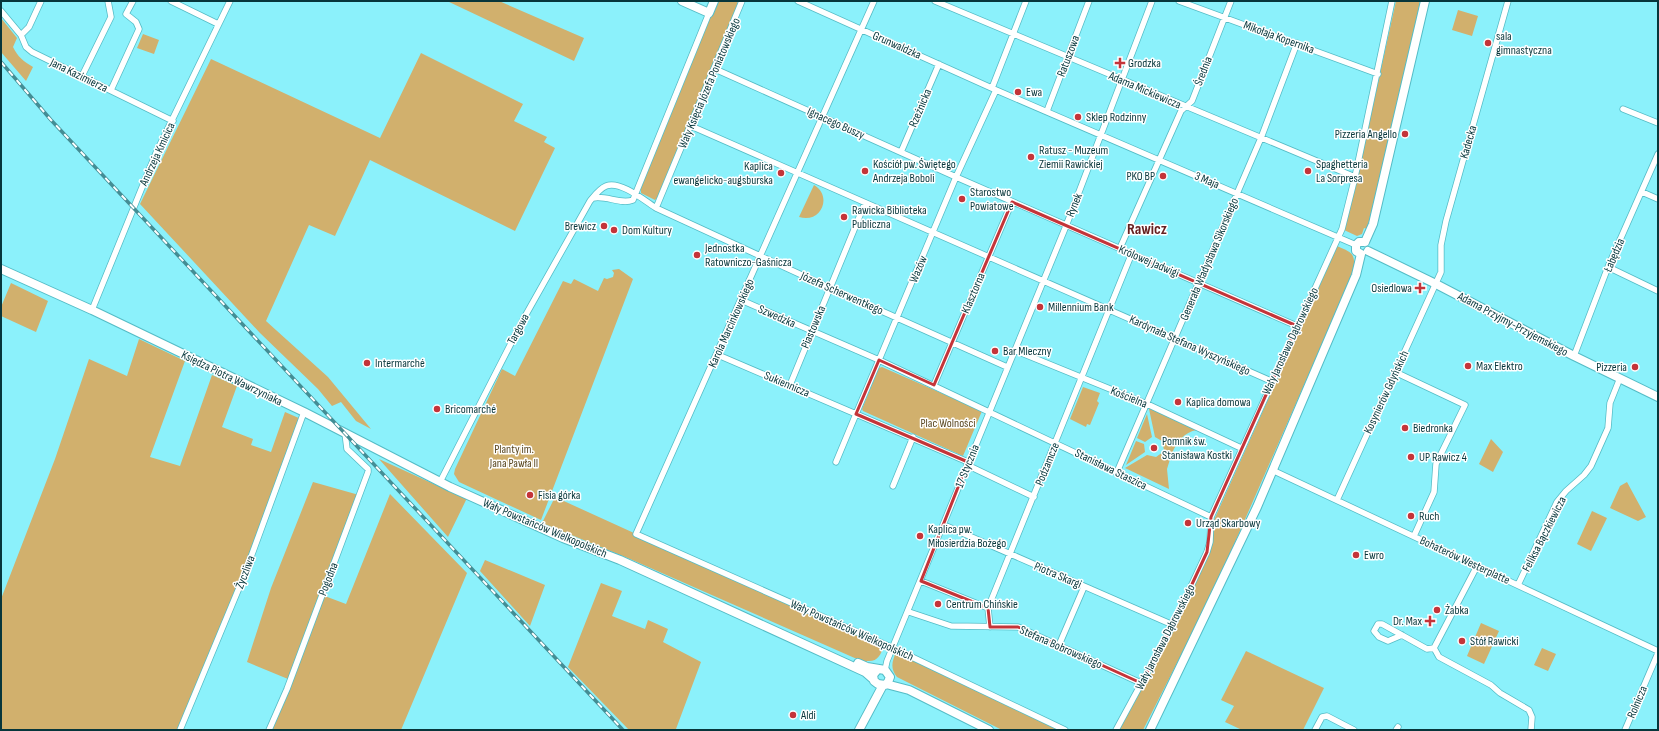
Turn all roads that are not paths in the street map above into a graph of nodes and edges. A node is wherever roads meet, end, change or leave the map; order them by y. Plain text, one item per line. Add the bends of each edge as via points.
1 (41, 1) edge
2 (108, 1) edge
3 (133, 1) edge
4 (171, 1) edge
5 (230, 1) edge
6 (682, 1) edge
7 (714, 1) edge
8 (742, 1) edge
9 (798, 1) edge
10 (874, 1) edge
11 (935, 1) edge
12 (1026, 1) edge
13 (1089, 1) edge
14 (1152, 1) edge
15 (1179, 1) edge
16 (1231, 1) edge
17 (1392, 1) edge
18 (1425, 1) edge
19 (1508, 1) edge
20 (948, 4) edge
21 (1, 11) edge
22 (709, 13) junction
23 (1225, 17) junction
24 (218, 24) junction
25 (861, 29) junction
26 (1014, 33) junction
27 (21, 34) junction
28 (1297, 43) junction
29 (1068, 56) junction
30 (939, 64) junction
31 (715, 69) junction
32 (1378, 74) junction
33 (82, 76) junction
34 (1122, 80) junction
35 (994, 89) junction
36 (111, 90) junction
37 (1185, 106) junction
38 (1623, 109) dead end
39 (1047, 111) junction
40 (823, 118) junction
41 (172, 121) junction
42 (1658, 124) edge
43 (691, 126) junction
44 (1102, 135) junction
45 (1261, 138) junction
46 (901, 152) junction
47 (1658, 154) edge
48 (1159, 159) junction
49 (798, 173) junction
50 (956, 177) junction
51 (1355, 177) junction
52 (1642, 192) junction
53 (636, 193) junction
54 (1238, 193) junction
55 (593, 198) junction
56 (1658, 199) edge
57 (1012, 202) junction
58 (865, 203) junction
59 (656, 208) junction
60 (1066, 226) junction
61 (932, 233) junction
62 (1339, 237) junction
63 (1365, 242) junction
64 (1356, 245) junction
65 (1120, 248) junction
66 (1364, 252) junction
67 (1132, 253) junction
68 (761, 256) junction
69 (988, 258) junction
70 (1608, 267) junction
71 (1, 269) edge
72 (1043, 282) junction
73 (1199, 282) junction
74 (1436, 284) junction
75 (830, 288) junction
76 (1658, 291) edge
77 (741, 300) junction
78 (1109, 309) junction
79 (92, 310) junction
80 (897, 318) junction
81 (1297, 326) junction
82 (812, 331) junction
83 (1175, 338) junction
84 (952, 343) junction
85 (1014, 350) junction
86 (718, 355) junction
87 (1574, 356) junction
88 (879, 360) junction
89 (1007, 367) junction
90 (1396, 372) junction
91 (1082, 378) junction
92 (1620, 378) junction
93 (1271, 381) junction
94 (790, 385) junction
95 (934, 385) junction
96 (1658, 397) edge
97 (1147, 404) junction
98 (304, 412) junction
99 (989, 412) junction
100 (856, 414) junction
101 (345, 433) junction
102 (912, 437) junction
103 (1056, 442) junction
104 (1241, 448) junction
105 (836, 462) dead end
106 (968, 464) junction
107 (1272, 470) junction
108 (1117, 472) junction
109 (440, 482) junction
110 (893, 486) dead end
111 (1034, 497) junction
112 (1337, 500) junction
113 (1211, 517) junction
114 (944, 525) junction
115 (636, 534) joint
116 (1414, 536) junction
117 (1010, 555) junction
118 (1477, 566) junction
119 (921, 581) junction
120 (1518, 585) junction
121 (1084, 587) junction
122 (988, 608) junction
123 (909, 612) junction
124 (738, 613) junction
125 (1173, 625) junction
126 (990, 627) junction
127 (1402, 635) dead end
128 (1059, 645) junction
129 (893, 648) junction
130 (1434, 648) junction
131 (1658, 652) edge
132 (882, 676) junction
133 (1141, 683) junction
134 (180, 730) edge
135 (269, 730) edge
136 (859, 730) edge
137 (989, 730) edge
138 (1065, 730) edge
139 (1116, 730) edge
140 (1150, 730) edge
141 (1315, 730) edge
142 (1354, 730) edge
143 (1531, 730) edge
144 (1625, 730) edge

1 - 27 street via 29,26
2 - 33 street via 111,17
3 - 36 street via 126,14 136,22 139,29
4 - 24 street
5 - 24 street, Andrzeja Kmicica
6 - 22 main road
7 - 22 main road, Wały Księcia Józefa Poniatowskiego
8 - 31 street, Wały Księcia Józefa Poniatowskiego
9 - 25 street, Grunwaldzka
10 - 25 street, Karola Marcinkowskiego
11 - 20 street, Adama Mickiewicza
12 - 26 street
13 - 29 street, Ratuszowa
14 - 34 street, Rynek
15 - 23 street, Mikołaja Kopernika
16 - 23 street, Średnia
17 - 32 street, Wały Jarosława Dąbrowskiego
18 - 63 main road via 1373,224
19 - 74 street, Kadecka via 1446,221 1441,245 1441,272
20 - 26 street, Adama Mickiewicza
21 - 27 street, Jana Kazimierza
22 - 53 street, Wały Księcia Józefa Poniatowskiego
23 - 28 street, Mikołaja Kopernika
23 - 37 street, Średnia via 1192,101
24 - 41 street, Andrzeja Kmicica
25 - 30 street, Grunwaldzka
25 - 40 street, Karola Marcinkowskiego
26 - 29 street, Adama Mickiewicza
26 - 35 street
27 - 33 street, Jana Kazimierza via 28,50
28 - 32 street, Mikołaja Kopernika
28 - 45 street, Generała Władysława Sikorskiego
29 - 34 street, Adama Mickiewicza
29 - 39 street, Ratuszowa
30 - 35 street, Grunwaldzka
30 - 46 street, Rzeźnicka
31 - 40 street, Ignacego Buszy
31 - 43 street, Wały Księcia Józefa Poniatowskiego
32 - 51 street, Wały Jarosława Dąbrowskiego
33 - 36 street, Jana Kazimierza
34 - 37 street, Adama Mickiewicza
34 - 44 street, Rynek
35 - 39 street
35 - 50 street
36 - 41 street, Jana Kazimierza
37 - 45 street, Adama Mickiewicza
37 - 48 street, Średnia
38 - 42 street
39 - 44 street
40 - 46 street, Ignacego Buszy
40 - 49 street, Karola Marcinkowskiego
41 - 79 street, Andrzeja Kmicica via 133,206
43 - 49 street, Kardynała Stefana Wyszyńskiego
43 - 59 street, Wały Księcia Józefa Poniatowskiego
44 - 48 street, 3 Maja
44 - 60 street, Rynek
45 - 51 street, Adama Mickiewicza
45 - 54 street, Generała Władysława Sikorskiego
46 - 50 street, Ignacego Buszy
47 - 52 street, Łabędzia
48 - 54 street, 3 Maja
48 - 65 street, Średnia
49 - 58 street, Kardynała Stefana Wyszyńskiego
49 - 68 street, Karola Marcinkowskiego
50 - 57 street, Rynek
50 - 61 street, Wazów
51 - 62 street, Wały Jarosława Dąbrowskiego
52 - 56 street
52 - 70 street, Łabędzia
53 - 55 street via 629,202 607,197
53 - 55 street, Targowa via 608,185 598,191
53 - 59 street, Józefa Scherwentkego
54 - 62 street, 3 Maja
54 - 73 street, Generała Władysława Sikorskiego
55 - 109 street, Targowa via 524,318
57 - 60 street, Rynek
57 - 69 street, Klasztorna
58 - 61 street, Kardynała Stefana Wyszyńskiego
58 - 75 street, Piastowska
59 - 68 street, Józefa Scherwentkego
60 - 65 street, Królowej Jadwigi
60 - 72 street, 17 Stycznia
61 - 69 street, Kardynała Stefana Wyszyńskiego
61 - 80 street, Wazów
62 - 64 street, 3 Maja
62 - 81 street, Wały Jarosława Dąbrowskiego
63 - 64 main road
63 - 66 main road via 1368,246
64 - 66 main road via 1356,251
65 - 67 street, Królowej Jadwigi
66 - 74 main road, Adama Przyjmy-Przyjemskiego
66 - 107 main road
67 - 73 street, Królowej Jadwigi
67 - 78 street, Podzamcze
68 - 75 street, Józefa Scherwentkego
68 - 77 street, Karola Marcinkowskiego
69 - 72 street, Kardynała Stefana Wyszyńskiego
69 - 84 street, Klasztorna
70 - 76 street
70 - 87 street, Łabędzia
71 - 79 main road, Księdza Piotra Wawrzyniaka
72 - 78 street, Kardynała Stefana Wyszyńskiego
72 - 85 street, 17 Stycznia
73 - 81 street, Królowej Jadwigi
73 - 83 street, Generała Władysława Sikorskiego
74 - 87 main road, Adama Przyjmy-Przyjemskiego
74 - 90 street, Kosynierów Gdyńskich
75 - 80 street, Józefa Scherwentkego
75 - 82 street, Piastowska
77 - 82 street, Szwedzka
77 - 86 street, Karola Marcinkowskiego
78 - 83 street, Kardynała Stefana Wyszyńskiego
78 - 91 street, Podzamcze
79 - 98 main road, Księdza Piotra Wawrzyniaka
80 - 84 street, Józefa Scherwentkego
80 - 88 street, Wazów
81 - 93 street, Wały Jarosława Dąbrowskiego
82 - 88 street, Szwedzka
82 - 94 street, Piastowska
83 - 93 street, Kardynała Stefana Wyszyńskiego
83 - 97 street, Generała Władysława Sikorskiego
84 - 89 street, Józefa Scherwentkego
84 - 95 street, Klasztorna
85 - 89 street, 17 Stycznia
85 - 91 street, Kościelna
86 - 94 street, Sukiennicza
86 - 115 street, Karola Marcinkowskiego
87 - 92 main road, Adama Przyjmy-Przyjemskiego
88 - 95 street
88 - 100 street
89 - 99 street, 17 Stycznia
90 - 112 street, Kosynierów Gdyńskich
90 - 116 street via 1465,405 1436,464 1434,492
91 - 97 street, Kościelna
91 - 103 street, Podzamcze
92 - 96 main road, Adama Przyjmy-Przyjemskiego
92 - 120 street, Feliksa Bączkiewicza via 1610,403 1608,428 1589,470 1557,502
93 - 104 street, Wały Jarosława Dąbrowskiego
94 - 100 street, Sukiennicza
95 - 99 street
97 - 104 street, Kościelna
97 - 108 street, Generała Władysława Sikorskiego
98 - 101 main road, Księdza Piotra Wawrzyniaka
98 - 134 street, Życzliwa via 244,576
99 - 103 street, Stanisława Staszica
99 - 106 street, 17 Stycznia
100 - 102 street
100 - 105 street
101 - 109 main road, Księdza Piotra Wawrzyniaka
101 - 135 street, Pogodna via 347,449 368,469 368,472 287,689
102 - 106 street
102 - 110 street
103 - 108 street, Stanisława Staszica
103 - 111 street, Podzamcze
104 - 113 street, Wały Jarosława Dąbrowskiego
106 - 111 street
106 - 114 street, 17 Stycznia
107 - 112 street, Bohaterów Westerplatte
107 - 140 main road
108 - 113 street, Stanisława Staszica
109 - 124 main road, Wały Powstańców Wielkopolskich
111 - 117 street, Podzamcze
112 - 116 street, Bohaterów Westerplatte
113 - 125 street, Wały Jarosława Dąbrowskiego via 1211,536 1207,552
114 - 117 street, Piotra Skargi
114 - 119 street, 17 Stycznia
115 - 129 street, Wały Powstańców Wielkopolskich
116 - 118 street, Bohaterów Westerplatte
117 - 121 street, Piotra Skargi
117 - 122 street, Podzamcze
118 - 120 street, Bohaterów Westerplatte
118 - 130 street
119 - 122 street
119 - 123 street, 17 Stycznia
120 - 131 street, Bohaterów Westerplatte
121 - 125 street, Piotra Skargi
121 - 128 street
122 - 126 street
123 - 126 street, Stefana Bobrowskiego via 951,626
123 - 129 street, 17 Stycznia
124 - 132 main road, Wały Powstańców Wielkopolskich via 794,633
124 - 132 main road, Wały Powstańców Wielkopolskich via 865,672
125 - 133 street, Wały Jarosława Dąbrowskiego
126 - 128 street, Stefana Bobrowskiego via 1018,627
127 - 130 street via 1427,649
128 - 133 street, Stefana Bobrowskiego
129 - 132 street, 17 Stycznia
129 - 138 street, Wały Powstańców Wielkopolskich
130 - 143 street via 1440,657 1491,685 1529,710 1532,717
131 - 144 street, Rolnicza
132 - 136 main road
132 - 137 main road, Wały Powstańców Wielkopolskich
133 - 139 street, Wały Jarosława Dąbrowskiego
141 - 142 street via 1322,717 1327,716

